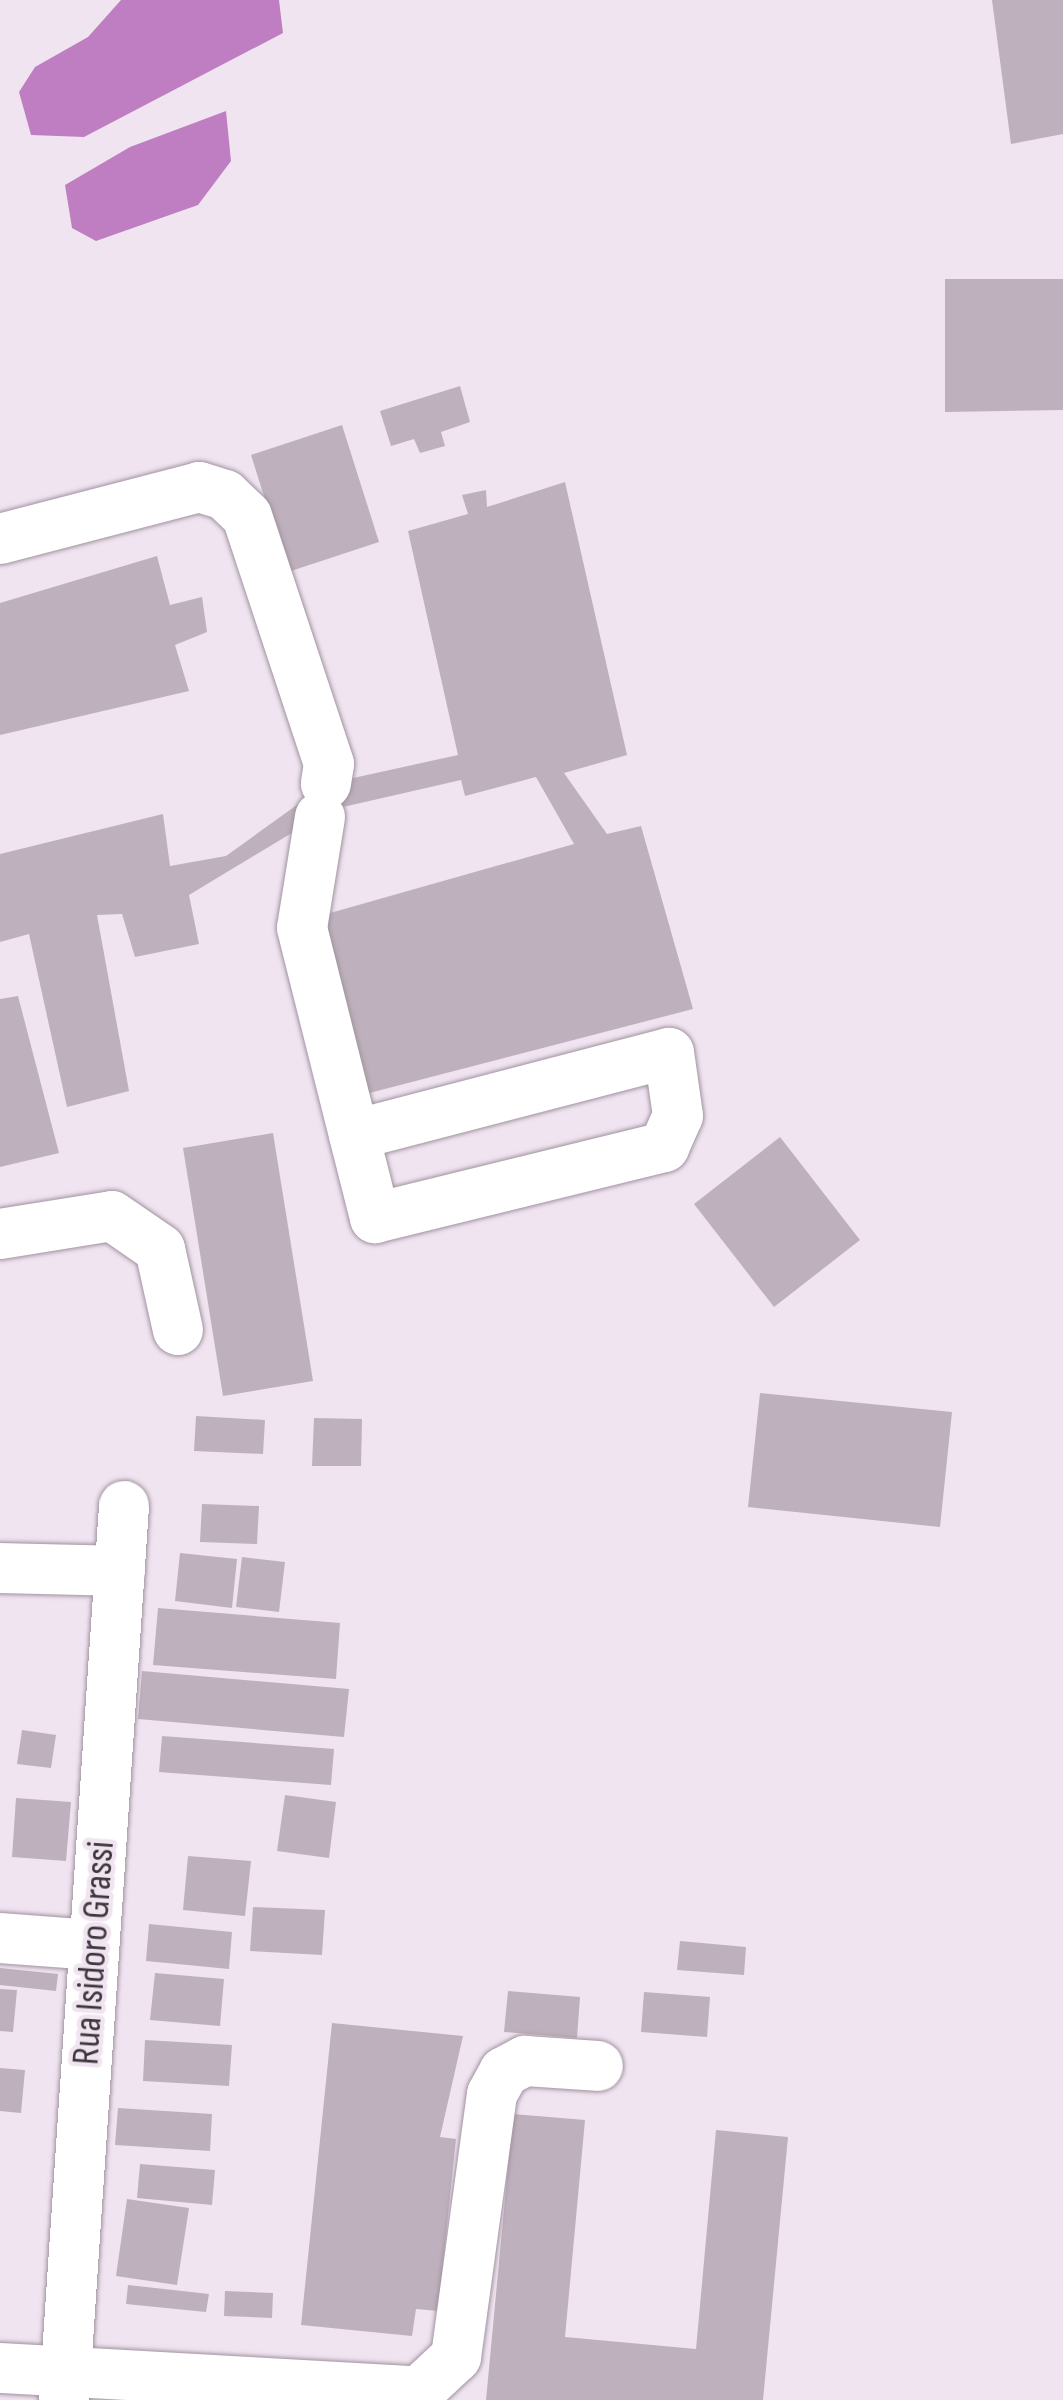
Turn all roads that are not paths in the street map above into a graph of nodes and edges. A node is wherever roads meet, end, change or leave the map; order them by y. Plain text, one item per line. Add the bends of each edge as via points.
1 (0, 539) edge
2 (354, 1135) junction
3 (0, 1234) edge
4 (178, 1330) dead end
5 (124, 1506) dead end
6 (0, 1568) edge
7 (120, 1570) junction
8 (0, 1938) edge
9 (94, 1945) junction
10 (598, 2066) dead end
11 (0, 2368) edge
12 (65, 2386) edge
13 (410, 2396) edge

1 - 2 street via 200,487 226,495 247,516 329,764 302,928
2 - 2 street via 465,1106 669,1053 678,1116 664,1146 374,1218
3 - 4 street via 112,1216 160,1249
5 - 7 street, Rua Isidoro Grassi
6 - 7 street
7 - 9 street, Rua Isidoro Grassi
8 - 9 street
9 - 12 street, Rua Isidoro Grassi
10 - 13 street via 525,2061 504,2072 492,2094 456,2357 443,2376
11 - 12 street
12 - 13 street via 298,2385

